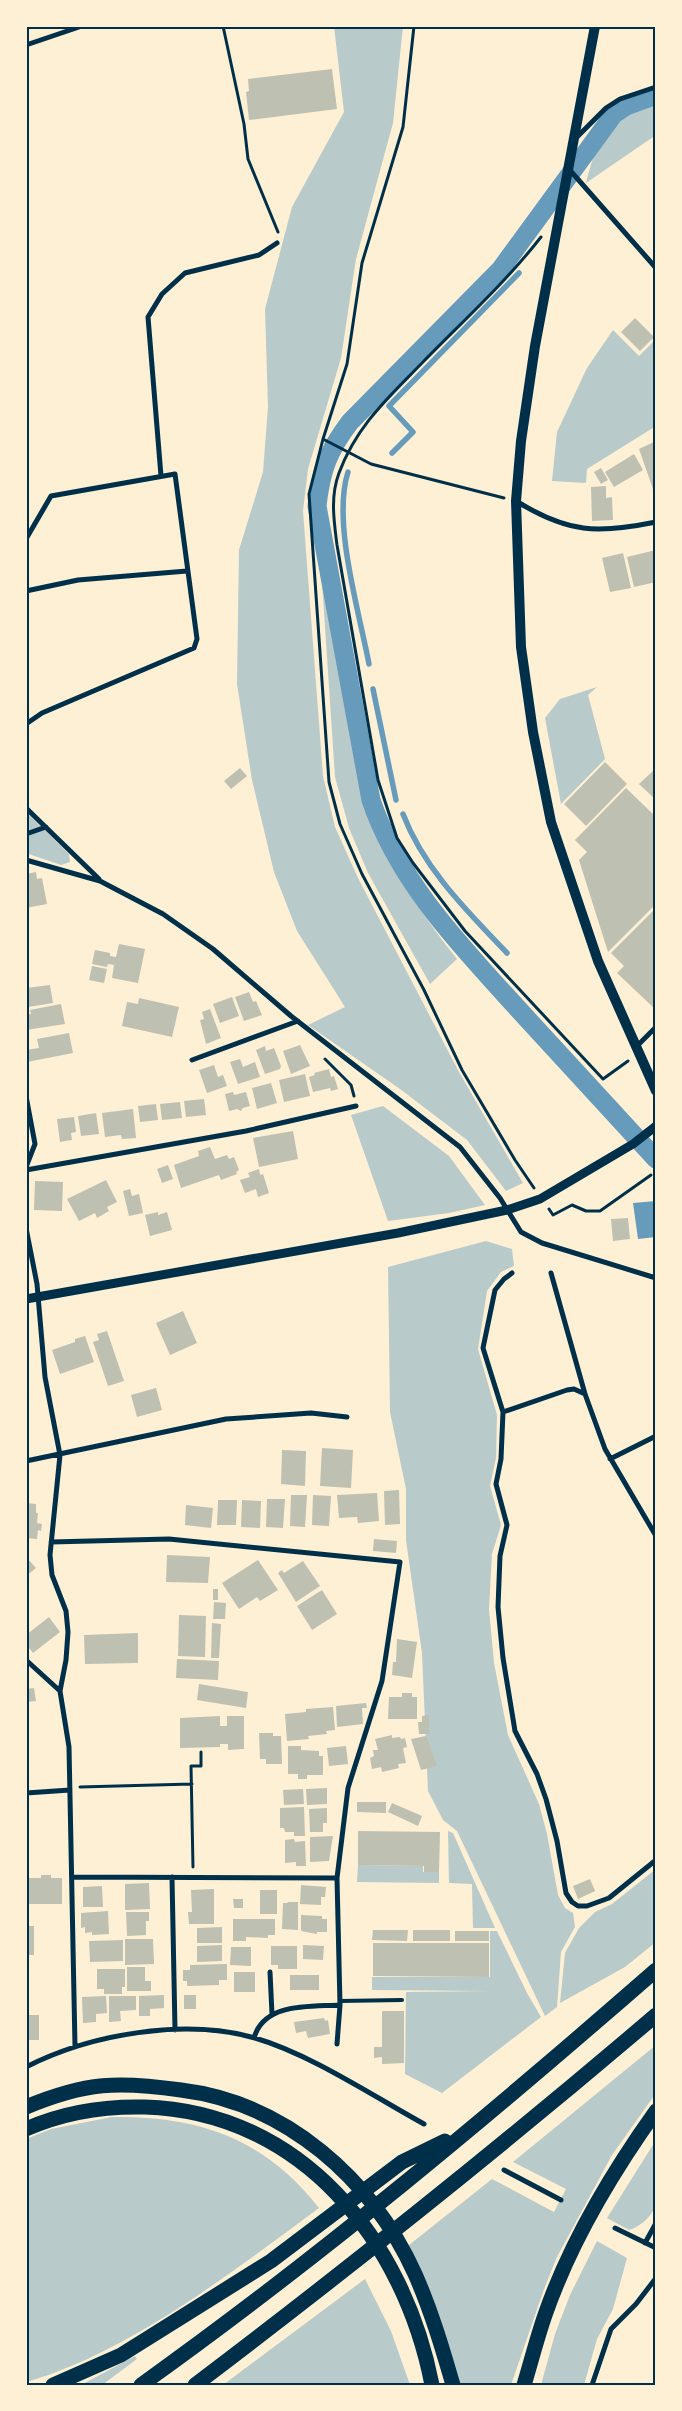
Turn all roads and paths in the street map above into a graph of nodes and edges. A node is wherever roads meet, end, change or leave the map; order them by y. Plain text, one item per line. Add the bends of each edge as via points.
1 (82, 26) edge
2 (223, 26) edge
3 (414, 26) edge
4 (595, 26) edge
5 (26, 45) edge
6 (656, 87) edge
7 (573, 141) junction
8 (568, 168) junction
9 (543, 235) dead end
10 (276, 243) joint
11 (656, 268) edge
12 (325, 440) junction
13 (348, 453) junction
14 (161, 476) junction
15 (516, 501) junction
16 (656, 522) edge
17 (26, 539) edge
18 (188, 571) junction
19 (26, 591) edge
20 (26, 724) edge
21 (26, 808) edge
22 (46, 827) junction
23 (26, 834) edge
24 (26, 860) edge
25 (100, 881) junction
26 (298, 1021) junction
27 (656, 1027) edge
28 (636, 1047) junction
29 (320, 1054) dead end
30 (192, 1060) dead end
31 (656, 1091) edge
32 (26, 1096) edge
33 (356, 1106) joint
34 (652, 1129) edge
35 (26, 1169) edge
36 (651, 1175) dead end
37 (540, 1198) junction
38 (507, 1210) junction
39 (26, 1228) edge
40 (512, 1273) dead end
41 (551, 1273) dead end
42 (656, 1278) edge
43 (37, 1297) junction
44 (26, 1299) edge
45 (585, 1394) junction
46 (503, 1412) junction
47 (347, 1417) dead end
48 (656, 1436) edge
49 (60, 1455) junction
50 (610, 1459) junction
51 (26, 1461) edge
52 (656, 1536) edge
53 (51, 1542) junction
54 (26, 1660) edge
55 (60, 1691) junction
56 (201, 1752) dead end
57 (192, 1784) junction
58 (70, 1789) junction
59 (26, 1793) edge
60 (656, 1860) edge
61 (72, 1877) junction
62 (172, 1877) junction
63 (193, 1877) junction
64 (337, 1878) junction
65 (656, 1970) edge
66 (270, 1972) dead end
67 (402, 2000) dead end
68 (340, 2003) junction
69 (272, 2014) junction
70 (656, 2015) edge
71 (175, 2030) junction
72 (254, 2038) junction
73 (337, 2044) dead end
74 (75, 2046) junction
75 (26, 2066) edge
76 (26, 2107) edge
77 (656, 2111) edge
78 (424, 2124) dead end
79 (471, 2128) junction
80 (26, 2129) edge
81 (504, 2170) dead end
82 (561, 2200) dead end
83 (656, 2223) edge
84 (615, 2228) dead end
85 (645, 2243) junction
86 (656, 2248) edge
87 (656, 2278) edge
88 (53, 2385) edge
89 (141, 2385) edge
90 (195, 2385) edge
91 (432, 2385) edge
92 (453, 2385) edge
93 (524, 2385) edge
94 (592, 2385) edge

1 - 5 street
2 - 10 path via 244,124 248,159 279,233
3 - 12 path via 403,127 362,263 346,364
4 - 7 main road
6 - 7 street via 620,99 606,108
7 - 8 main road
8 - 11 street
8 - 15 main road via 534,355
9 - 13 path via 520,264 372,415
10 - 14 street via 259,255 185,273 162,294 148,316
12 - 13 path
12 - 37 path via 309,494 308,512 317,594 329,782 340,824 362,874 424,990 462,1070
13 - 15 path via 372,464
13 - 28 path via 334,491 337,545 378,780 397,838 465,931 603,1078 628,1062
14 - 17 street via 50,496
14 - 18 street via 175,474
15 - 16 street via 541,517 569,527 590,530
15 - 28 main road via 521,647 533,732 551,822 598,961
18 - 19 street via 78,580
18 - 20 street via 197,640 194,648 42,713
21 - 22 street
22 - 23 street
22 - 25 street
24 - 25 street
25 - 26 street via 163,914 206,944
26 - 30 street
26 - 38 street via 460,1146
27 - 28 street
28 - 31 main road
29 - 33 path via 351,1085
32 - 35 street via 35,1144
33 - 35 street via 246,1131
34 - 37 street via 633,1144
36 - 37 path via 600,1211 586,1211 572,1205 553,1214
37 - 38 street
38 - 42 street via 521,1232 534,1240
38 - 43 street via 398,1233
39 - 43 street
40 - 46 street via 495,1290 484,1348
41 - 45 street
43 - 44 street
43 - 49 street via 45,1377
45 - 46 street via 567,1390
45 - 50 street
46 - 60 street via 501,1459 496,1484 507,1525 500,1556 498,1606 503,1658 515,1730 546,1799 566,1893 578,1906 588,1906 608,1898
47 - 49 street via 311,1413 226,1419
48 - 50 street
49 - 51 street
49 - 53 street
50 - 52 street
53 - 55 street via 52,1575 66,1611 68,1632
53 - 64 street via 170,1539 400,1562 382,1681 348,1788
54 - 55 street
55 - 58 street via 69,1747
56 - 57 path via 201,1766 191,1766
57 - 58 path
57 - 63 path
58 - 59 street
58 - 61 street
61 - 62 street
61 - 74 street
62 - 63 street
62 - 71 street
63 - 64 street
64 - 68 street
65 - 79 highway
66 - 69 street
67 - 68 lane
68 - 69 street
68 - 73 street
69 - 72 street via 257,2028
70 - 90 highway via 457,2181
71 - 72 street
71 - 74 street via 137,2033
72 - 78 street via 293,2052
74 - 75 street
76 - 92 highway via 78,2089 116,2084 157,2086 232,2100 279,2122 324,2152 380,2215 415,2273 437,2330
77 - 93 highway via 628,2150 578,2237 545,2315
79 - 88 highway via 402,2162 271,2261 121,2355
79 - 89 highway via 290,2273
80 - 91 highway via 68,2114 140,2107 177,2110 219,2120 264,2137 311,2168 338,2194 384,2256 418,2334
81 - 82 street
83 - 85 street
84 - 85 street
85 - 86 street
87 - 94 street via 611,2329

